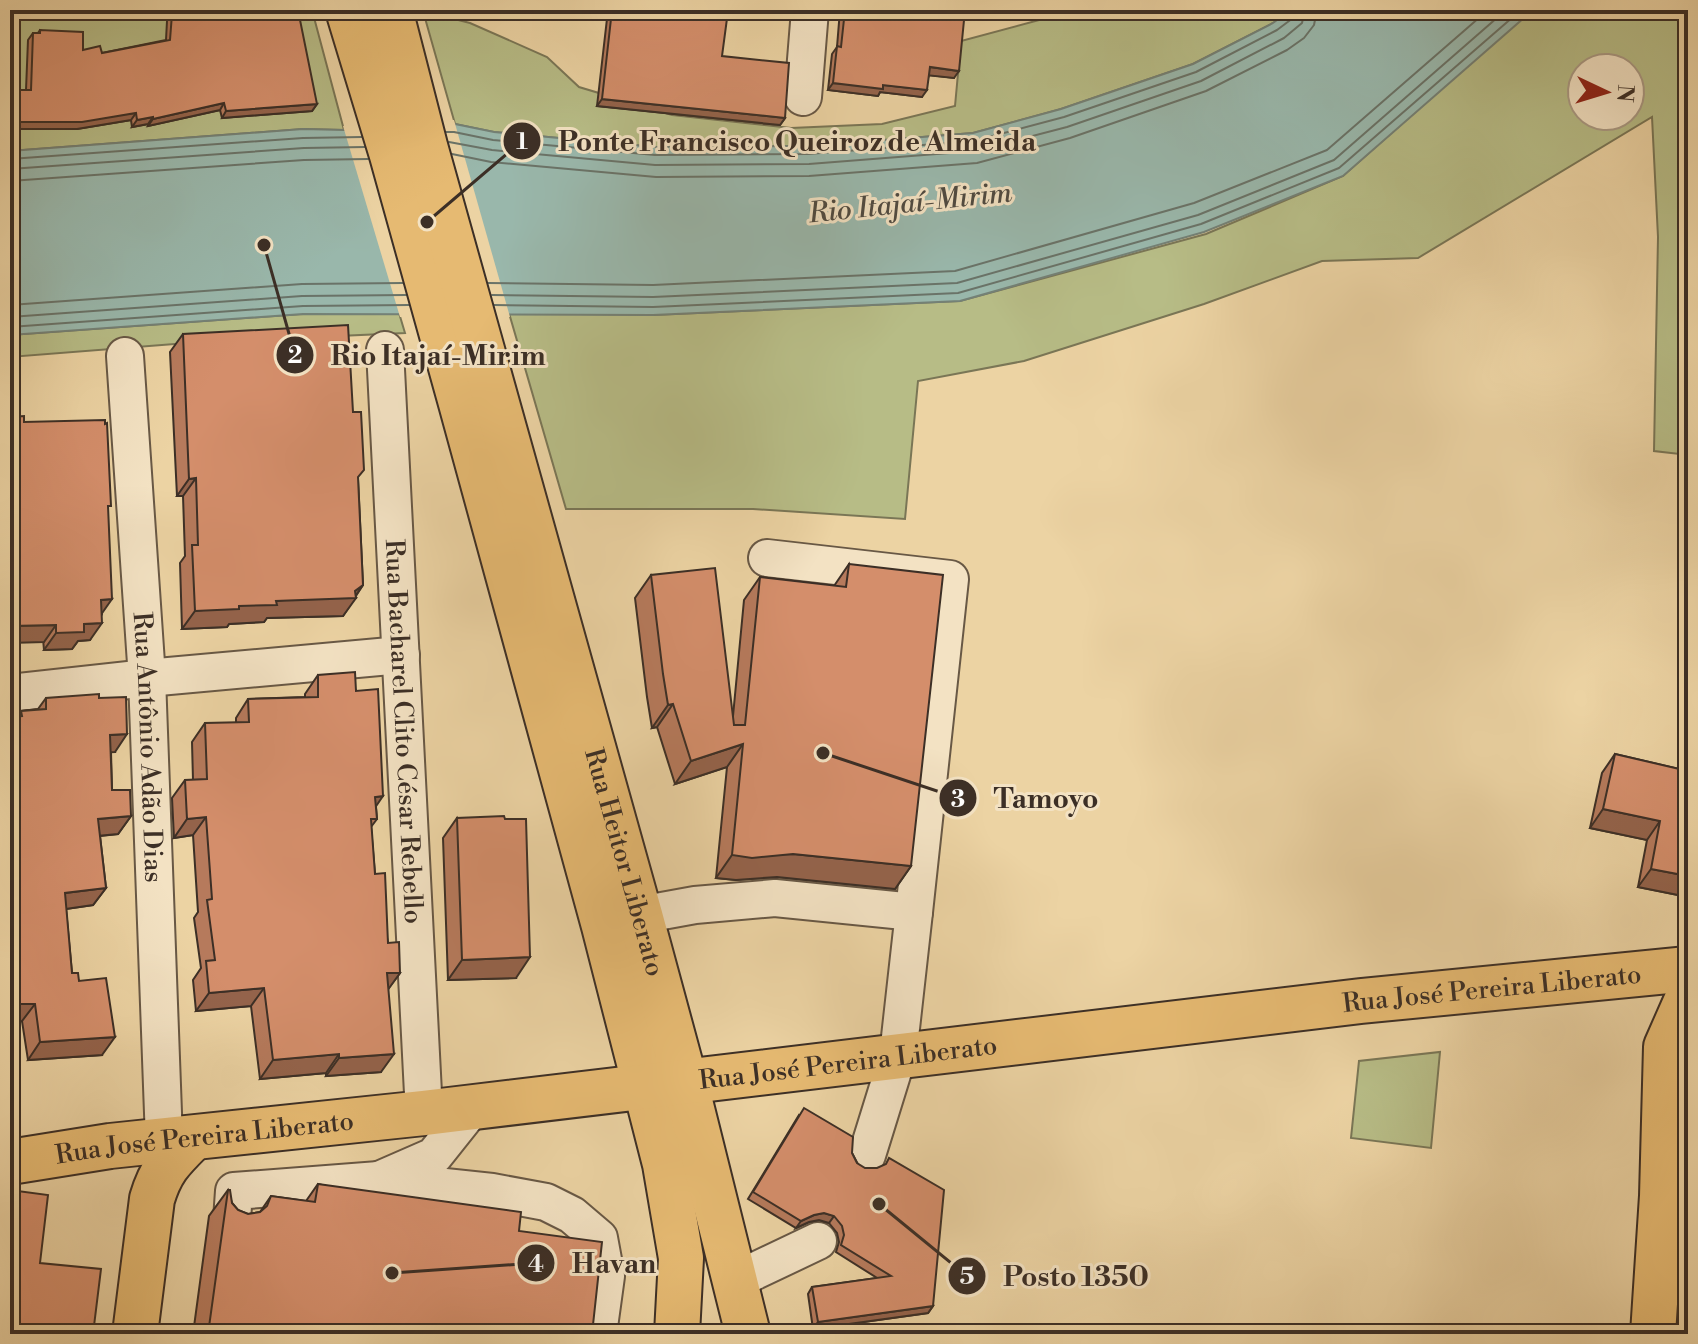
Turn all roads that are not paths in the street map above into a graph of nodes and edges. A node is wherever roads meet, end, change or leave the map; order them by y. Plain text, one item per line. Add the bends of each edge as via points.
1 (810, 10) edge
2 (371, 18) edge
3 (803, 97) dead end
4 (385, 350) dead end
5 (125, 356) dead end
6 (478, 398) junction
7 (767, 558) dead end
8 (401, 655) junction
9 (147, 678) junction
10 (10, 693) edge
11 (914, 912) junction
12 (640, 915) junction
13 (1688, 969) edge
14 (1613, 977) junction
15 (1688, 997) edge
16 (1666, 1047) junction
17 (898, 1055) junction
18 (665, 1083) junction
19 (473, 1107) junction
20 (424, 1113) junction
21 (179, 1139) junction
22 (110, 1146) junction
23 (867, 1155) dead end
24 (10, 1162) edge
25 (379, 1180) junction
26 (152, 1199) junction
27 (232, 1220) edge
28 (818, 1241) dead end
29 (734, 1281) junction
30 (135, 1334) edge
31 (598, 1334) edge
32 (677, 1334) edge
33 (748, 1334) edge
34 (1653, 1334) edge

1 - 3 street
2 - 6 main road via 425,146
4 - 8 street, Rua Bacharel Clito César Rebello
5 - 9 street, Rua Antônio Adão Dias
6 - 12 main road, Rua Heitor Liberato
6 - 18 main road, Rua Heitor Liberato via 604,926
7 - 11 street via 950,579
8 - 9 street
8 - 20 street, Rua Bacharel Clito César Rebello
9 - 10 street
9 - 21 street, Rua Antônio Adão Dias
11 - 12 street via 775,898
11 - 17 street
12 - 18 main road, Rua Heitor Liberato
13 - 14 main road, Rua José Pereira Liberato
14 - 16 main road via 1644,997
14 - 17 main road, Rua José Pereira Liberato
15 - 16 main road
16 - 34 main road
17 - 18 main road, Rua José Pereira Liberato
17 - 23 street
18 - 19 main road, Rua José Pereira Liberato
18 - 29 main road, Rua Heitor Liberato
18 - 32 main road via 665,1164 681,1258
19 - 20 main road, Rua José Pereira Liberato
19 - 25 street via 434,1156
20 - 21 main road, Rua José Pereira Liberato
21 - 22 main road, Rua José Pereira Liberato
21 - 26 main road
22 - 24 main road, Rua José Pereira Liberato
22 - 26 main road via 144,1181
25 - 27 street via 234,1191
25 - 31 street via 546,1202 572,1215 599,1238 606,1276
26 - 30 main road
28 - 29 street
29 - 33 main road, Rua Heitor Liberato

